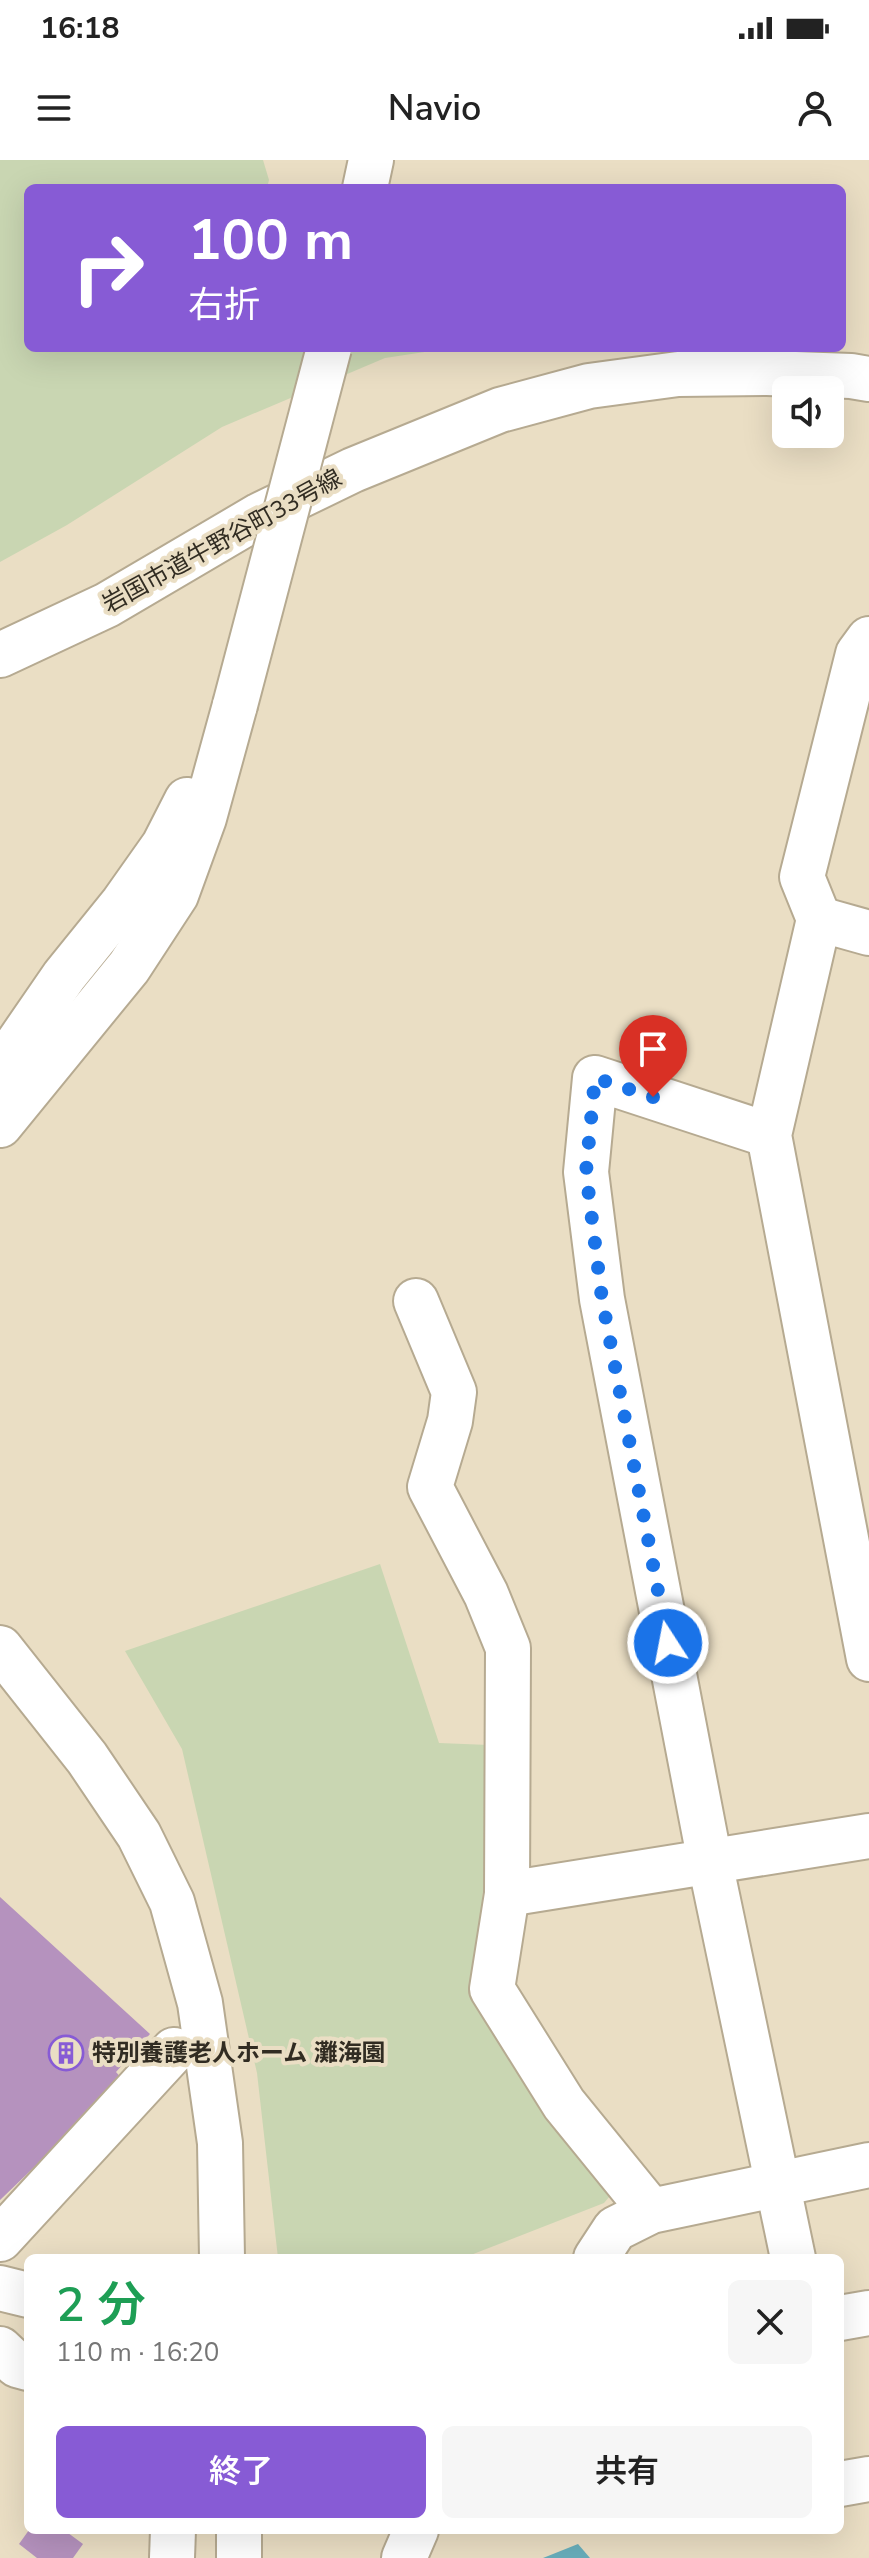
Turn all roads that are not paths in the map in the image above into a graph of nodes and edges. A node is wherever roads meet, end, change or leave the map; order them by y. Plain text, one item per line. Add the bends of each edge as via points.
1 (371, 160) edge
2 (366, 184) edge
3 (328, 352) edge
4 (869, 379) edge
5 (869, 639) edge
6 (0, 655) edge
7 (235, 705) junction
8 (819, 919) junction
9 (869, 933) edge
10 (0, 1069) edge
11 (0, 1125) edge
12 (769, 1135) junction
13 (416, 1301) dead end
14 (862, 1586) edge
15 (0, 1648) edge
16 (869, 1659) edge
17 (869, 1836) edge
18 (710, 1862) junction
19 (507, 1894) junction
20 (174, 2050) dead end
21 (869, 2165) edge
22 (776, 2183) junction
23 (621, 2232) edge
24 (0, 2239) edge
25 (222, 2254) edge
26 (792, 2254) edge
27 (0, 2288) edge
28 (24, 2294) edge
29 (869, 2313) edge
30 (844, 2317) edge
31 (0, 2349) edge
32 (24, 2367) edge
33 (869, 2479) edge
34 (844, 2483) edge
35 (173, 2534) edge
36 (239, 2534) edge
37 (414, 2534) edge
38 (172, 2558) edge
39 (239, 2558) edge
40 (404, 2558) edge

1 - 2 street
3 - 7 street, bridge
4 - 6 street, 岩国市道牛野谷町33号線 via 678,374 589,386 500,410 260,515 107,605
5 - 8 street via 858,654 802,877
7 - 10 street via 164,845
7 - 11 street via 176,895 129,967
8 - 9 street
8 - 12 street
12 - 14 street
12 - 18 street via 595,1078 586,1172 602,1299
13 - 19 street via 454,1392 430,1487 508,1648
14 - 16 street
15 - 25 street via 87,1758 139,1835 172,1902 200,2003 220,2143
17 - 18 street
18 - 19 street
18 - 22 street
19 - 23 street via 492,1989 564,2104
20 - 24 street
21 - 22 street
22 - 23 street
22 - 26 street
27 - 28 street
29 - 30 street
31 - 32 street
33 - 34 street
35 - 38 street
36 - 39 street
37 - 40 street

